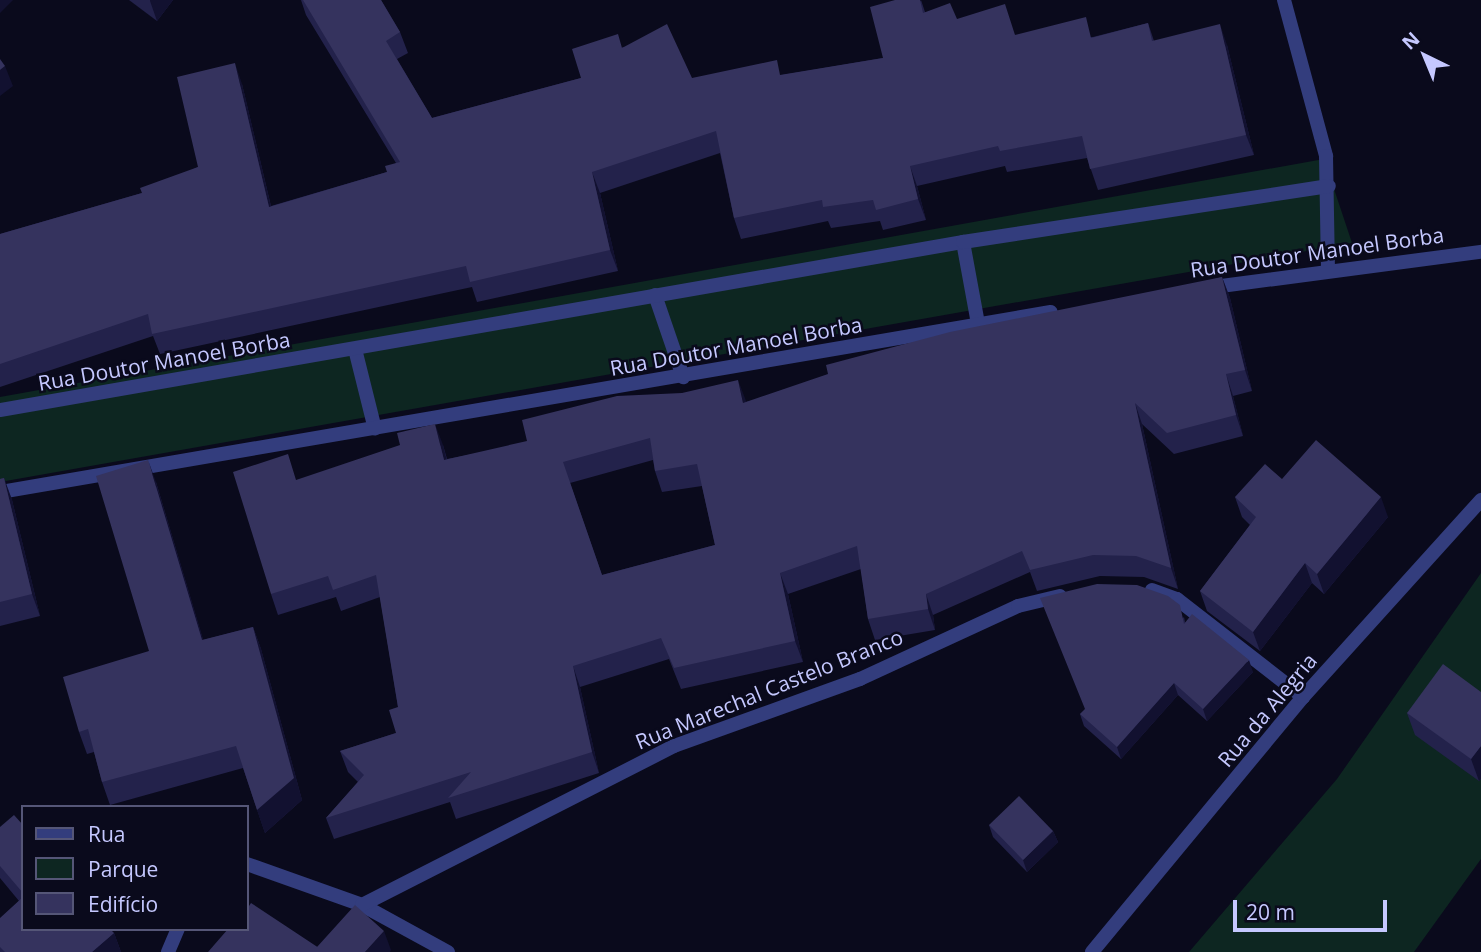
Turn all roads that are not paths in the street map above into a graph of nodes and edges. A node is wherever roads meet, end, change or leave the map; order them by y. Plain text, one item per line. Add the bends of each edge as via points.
1 (1284, 0) edge
2 (1329, 186) junction
3 (963, 242) junction
4 (1481, 252) edge
5 (1328, 269) junction
6 (1194, 290) edge
7 (655, 295) junction
8 (1072, 309) edge
9 (978, 324) junction
10 (355, 349) junction
11 (683, 377) junction
12 (0, 410) edge
13 (375, 429) junction
14 (0, 492) edge
15 (1481, 500) edge
16 (1132, 587) edge
17 (1077, 592) edge
18 (1303, 697) junction
19 (248, 863) edge
20 (362, 905) junction
21 (177, 931) edge
22 (1093, 951) edge
23 (168, 952) edge
24 (448, 952) edge

1 - 2 street
2 - 3 street, Rua Doutor Manoel Borba
2 - 5 street
3 - 7 street, Rua Doutor Manoel Borba
3 - 9 street
4 - 5 street, Rua Doutor Manoel Borba
5 - 6 street, Rua Doutor Manoel Borba
7 - 10 street, Rua Doutor Manoel Borba
7 - 11 street
8 - 9 street, Rua Doutor Manoel Borba
9 - 11 street, Rua Doutor Manoel Borba
10 - 12 street, Rua Doutor Manoel Borba
10 - 13 street
11 - 13 street, Rua Doutor Manoel Borba
13 - 14 street, Rua Doutor Manoel Borba
15 - 18 street, Rua da Alegria
16 - 18 street via 1177,599
17 - 20 street, Rua Marechal Castelo Branco via 1018,606 860,679 674,746
18 - 22 street, Rua da Alegria
19 - 20 street
20 - 24 street
21 - 23 street

